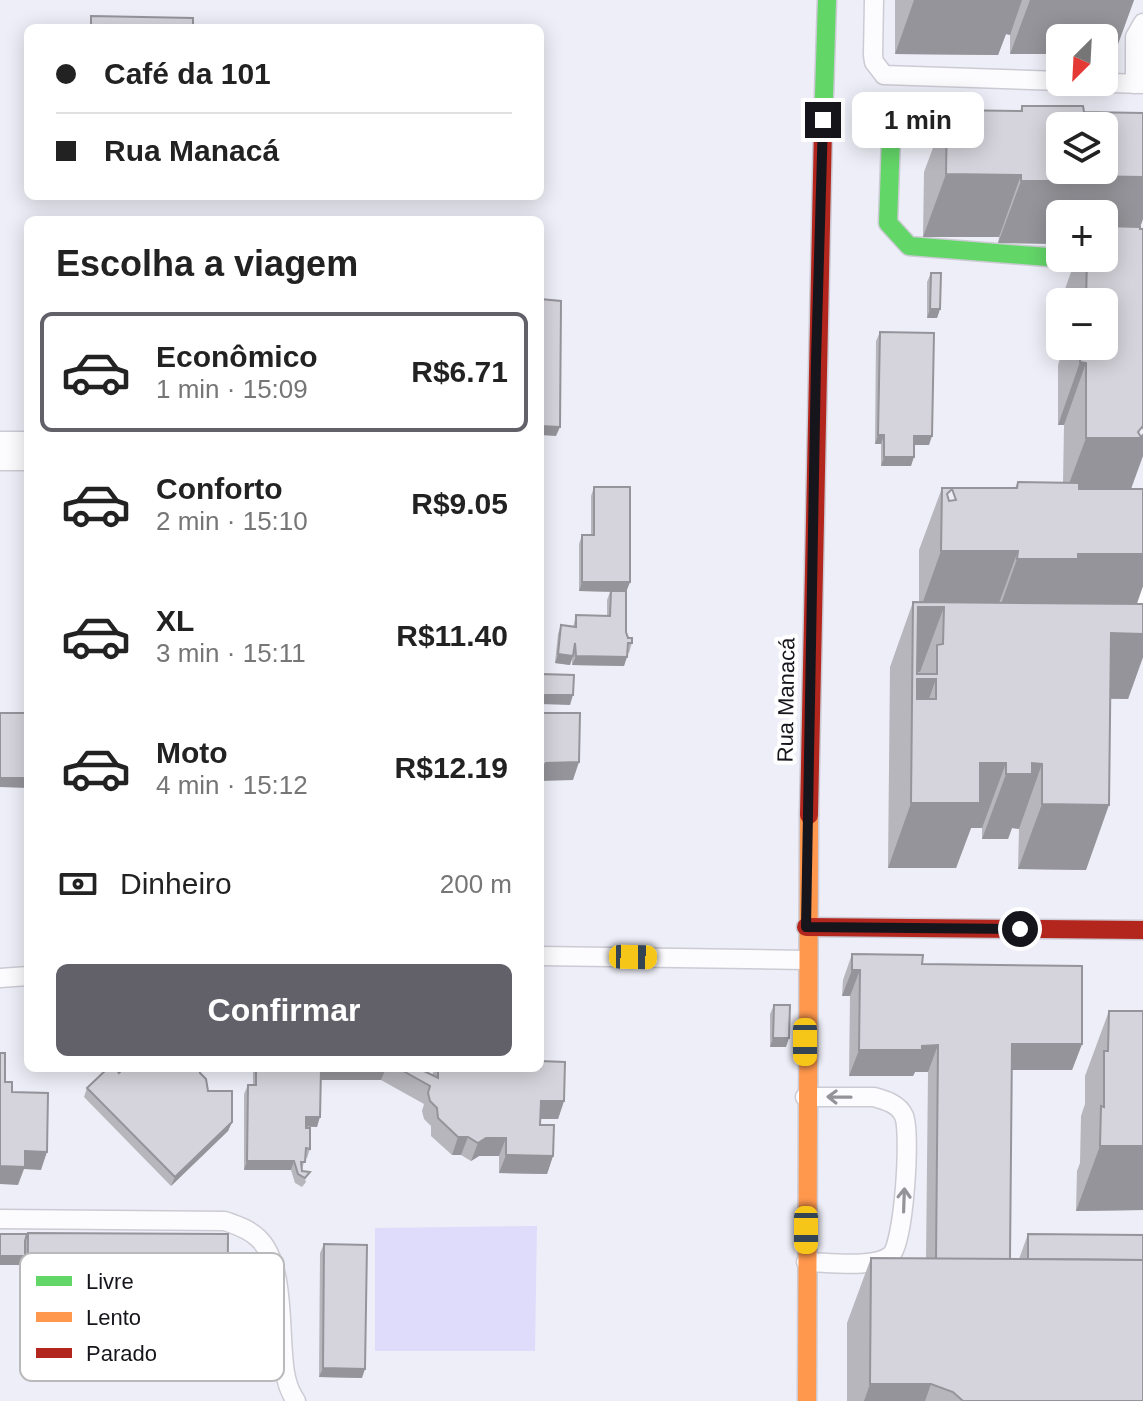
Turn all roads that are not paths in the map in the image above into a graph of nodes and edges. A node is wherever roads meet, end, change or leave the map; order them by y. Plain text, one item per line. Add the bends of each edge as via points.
1 (827, 0) edge
2 (874, 0) edge
3 (1143, 23) edge
4 (1046, 81) edge
5 (1118, 83) edge
6 (1139, 84) edge
7 (1046, 132) edge
8 (1046, 257) edge
9 (0, 451) edge
10 (24, 451) edge
11 (1143, 586) edge
12 (1142, 614) edge
13 (806, 927) junction
14 (1143, 930) edge
15 (544, 956) edge
16 (806, 960) junction
17 (24, 976) edge
18 (0, 978) edge
19 (805, 1097) junction
20 (0, 1219) edge
21 (268, 1253) edge
22 (806, 1262) junction
23 (284, 1361) edge
24 (296, 1401) edge
25 (807, 1401) edge

1 - 13 street, Rua Manacá
2 - 4 lane via 873,55 884,75
3 - 6 lane via 1135,37
5 - 6 lane
7 - 8 street via 904,126 891,137 888,223 909,246
9 - 10 street
11 - 12 street
13 - 14 street
13 - 16 street, Rua Manacá
15 - 16 lane
16 - 19 street, Rua Manacá
17 - 18 lane
19 - 22 street, Rua Manacá
22 -> 19 lane via 873,1263 891,1255 903,1213 906,1132 905,1117 884,1100
20 - 21 lane via 225,1221 260,1239
22 - 25 street, Rua Manacá
23 - 24 lane

